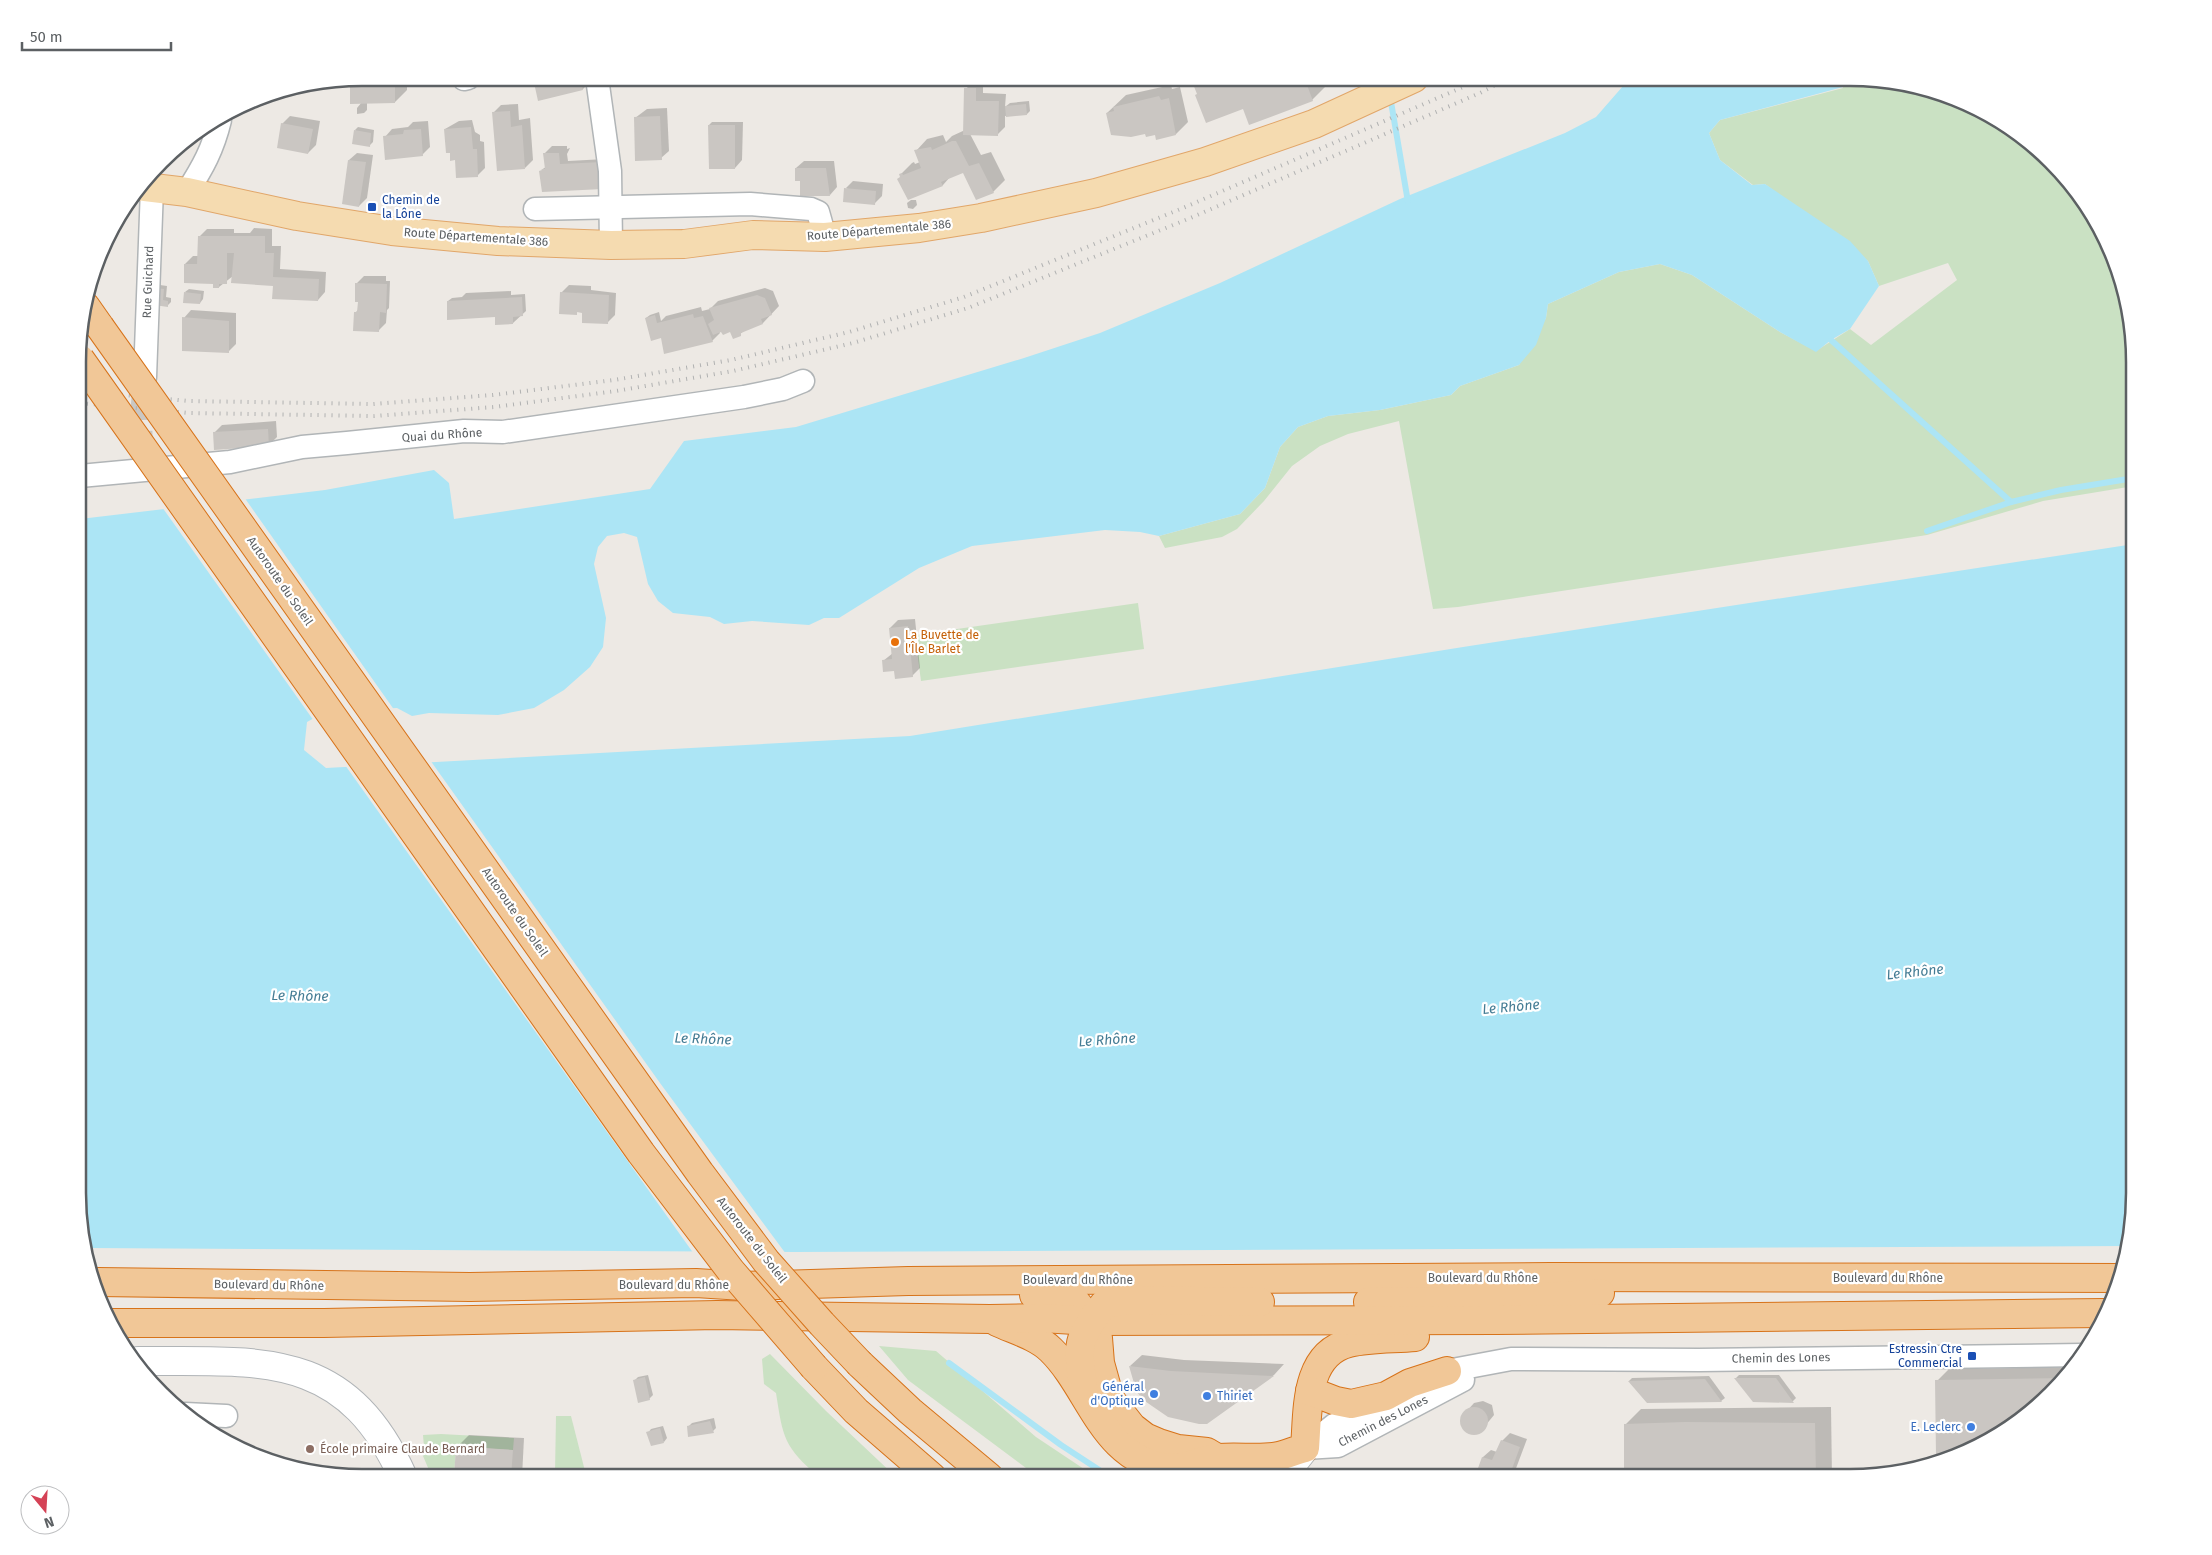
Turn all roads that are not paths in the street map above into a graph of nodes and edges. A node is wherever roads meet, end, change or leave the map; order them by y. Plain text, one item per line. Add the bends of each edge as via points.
1 (598, 86) edge
2 (1397, 86) edge
3 (218, 127) edge
4 (149, 187) edge
5 (187, 192) junction
6 (612, 206) junction
7 (535, 209) dead end
8 (825, 237) junction
9 (611, 245) junction
10 (93, 317) edge
11 (86, 367) edge
12 (144, 377) tunnel mouth
13 (803, 381) dead end
14 (86, 475) edge
15 (2112, 1278) edge
16 (1736, 1279) junction
17 (101, 1282) edge
18 (743, 1286) junction
19 (2098, 1313) edge
20 (990, 1319) junction
21 (1496, 1320) junction
22 (1091, 1321) junction
23 (119, 1323) edge
24 (2073, 1355) edge
25 (143, 1361) edge
26 (1482, 1363) junction
27 (1447, 1371) junction
28 (1310, 1391) junction
29 (1084, 1393) junction
30 (198, 1415) edge
31 (226, 1416) dead end
32 (1305, 1448) junction
33 (1218, 1458) junction
34 (399, 1469) edge
35 (923, 1469) edge
36 (979, 1469) edge
37 (1229, 1469) edge
38 (1288, 1469) edge
39 (1306, 1469) edge

1 - 6 street
2 - 8 main road, Route Départementale 386 via 1314,124 1205,162 1096,194 964,221
3 - 5 street via 211,150
4 - 5 main road, Route Départementale 386
4 - 12 street, Rue Guichard
5 - 9 main road, Route Départementale 386 via 296,216 392,231 498,241
6 - 7 street
6 - 8 street via 750,204 811,209 818,212
6 - 9 street
8 - 9 main road, Route Départementale 386 via 753,235 684,244
10 - 36 highway, Autoroute du Soleil, bridge via 700,1173 766,1261 860,1364
11 - 35 highway, bridge via 641,1153 731,1271 814,1367 856,1410
13 - 14 street, Quai du Rhône via 744,397 503,432 464,431 302,447 230,462 143,463
15 - 16 highway, Boulevard du Rhône
16 - 18 highway, Boulevard du Rhône via 908,1280
16 - 22 highway via 1510,1300 1133,1300 1104,1304
17 - 18 highway, Boulevard du Rhône via 470,1287 696,1283
18 - 22 highway via 913,1297 1058,1294 1075,1301
19 - 21 highway
20 - 22 highway
20 - 23 highway via 700,1315 324,1323
20 - 29 highway via 1049,1348
21 - 22 highway
21 - 28 highway via 1462,1335 1348,1343 1329,1352 1315,1369
22 - 29 highway via 1083,1332 1080,1346
22 - 33 highway via 1098,1338 1103,1378 1110,1399 1121,1415 1145,1436 1159,1443 1207,1452
24 - 26 street, Chemin des Lones via 1699,1360 1520,1358
25 - 34 main road via 262,1364 315,1377 359,1408 379,1433
26 - 27 street, Chemin des Lones
26 - 32 street, Chemin des Lones via 1463,1380 1338,1446
27 - 28 highway via 1410,1383 1386,1396 1351,1404
27 - 32 street, Chemin des Lones via 1375,1412 1334,1425
28 - 32 highway
29 - 33 highway via 1103,1428 1116,1442 1146,1461 1174,1468
30 - 31 street
32 - 33 highway via 1280,1456
32 - 38 main road, Chemin des Lones
32 - 39 main road
33 - 37 highway

